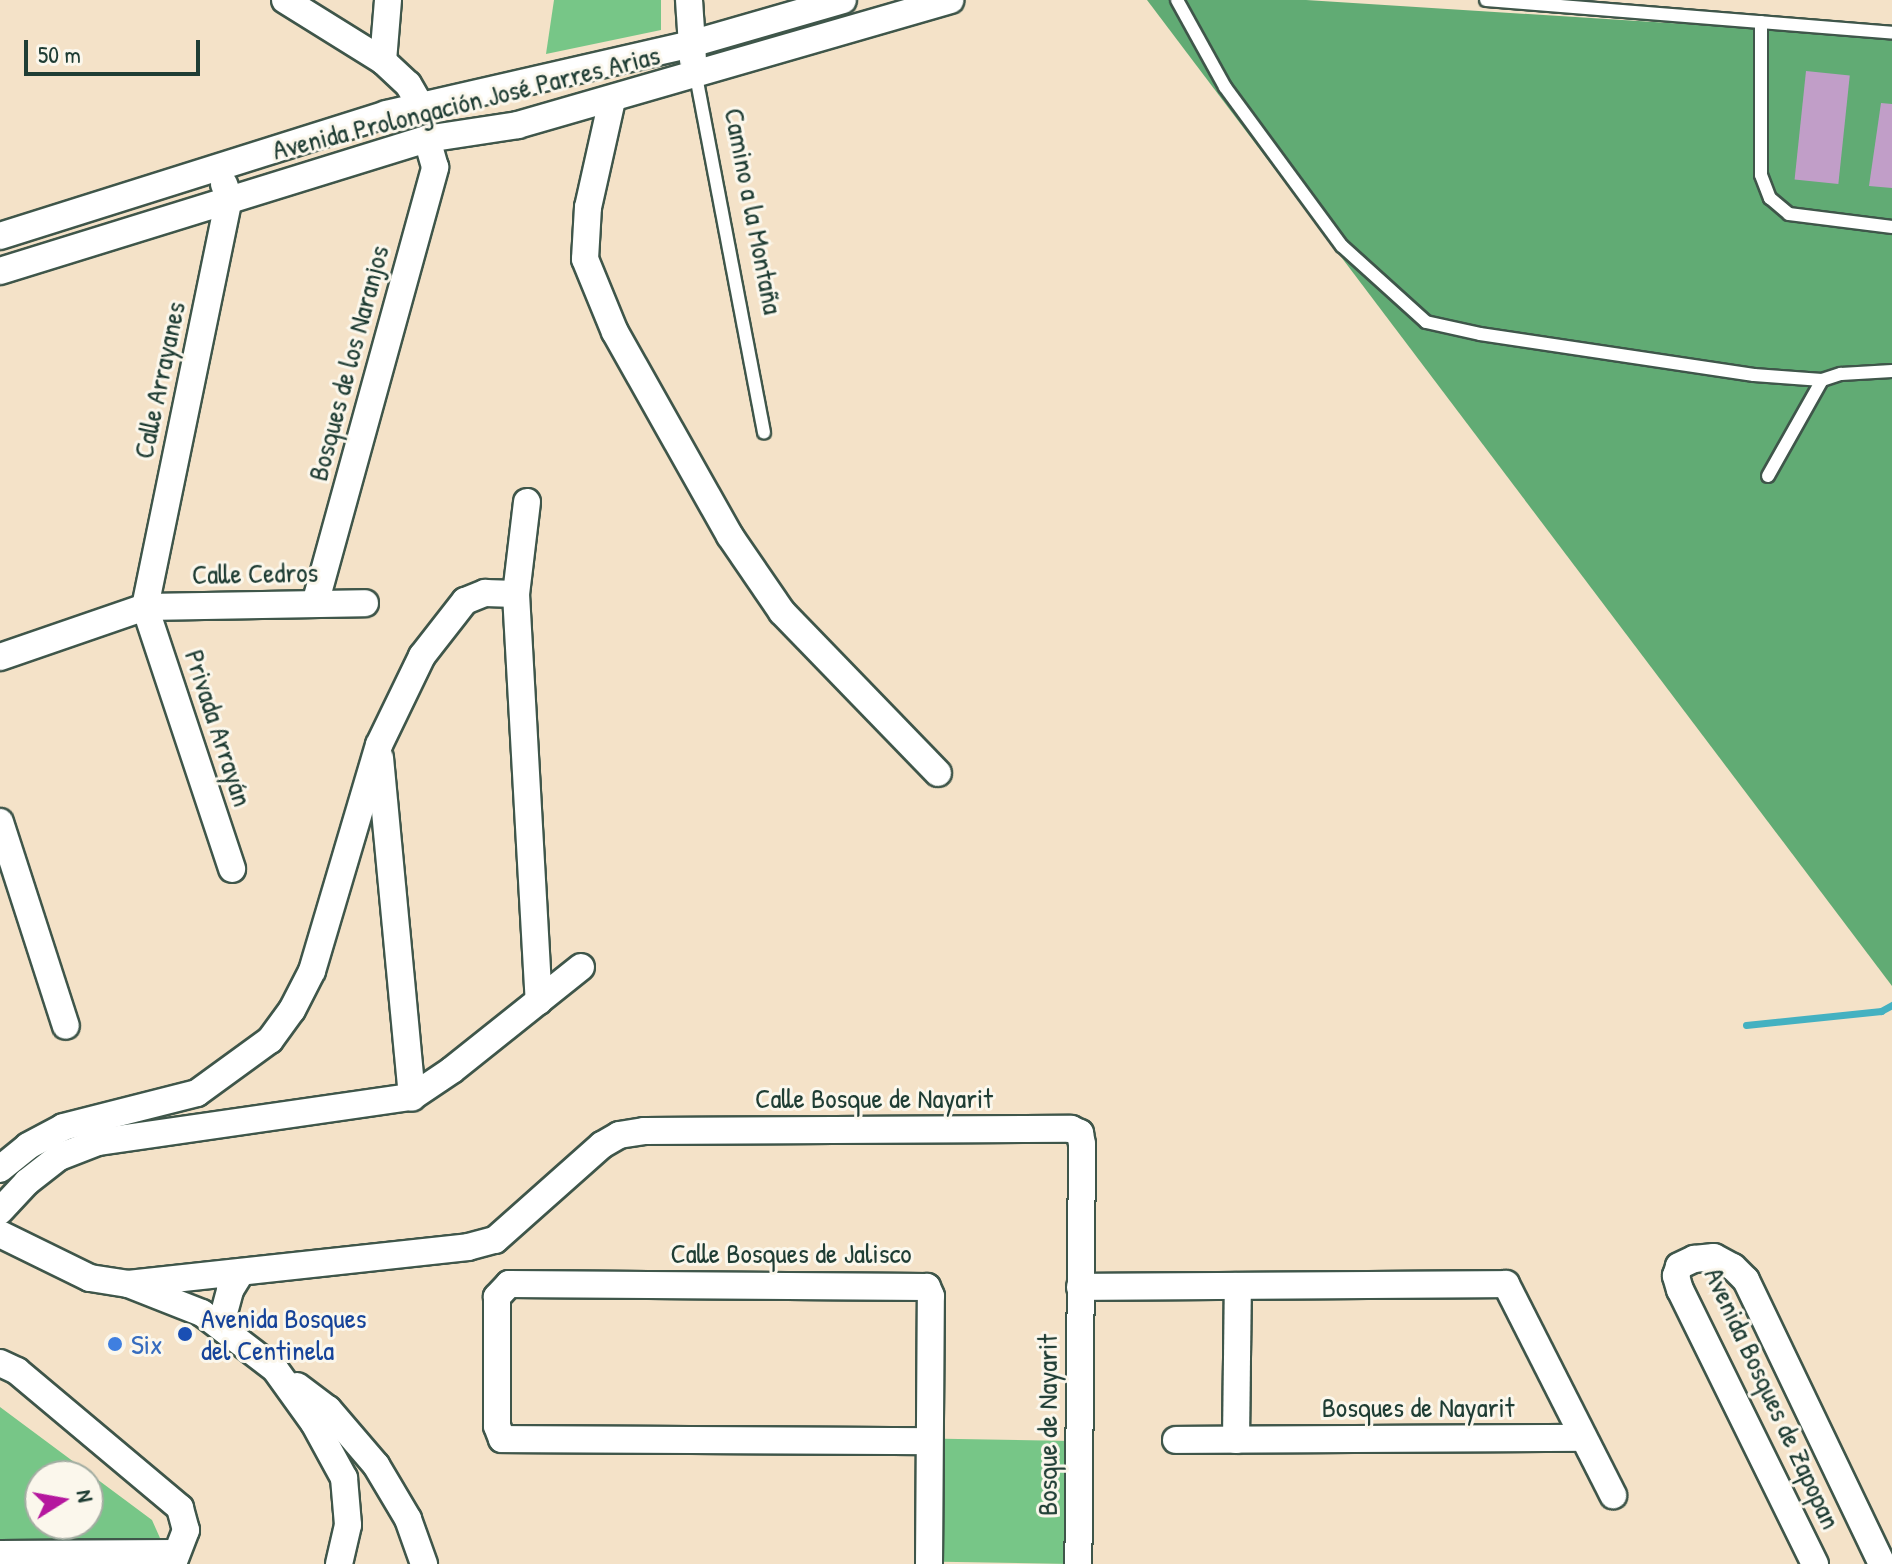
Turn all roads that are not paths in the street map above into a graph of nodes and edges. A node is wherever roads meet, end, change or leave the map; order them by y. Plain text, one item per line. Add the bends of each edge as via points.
1 (285, 0) edge
2 (388, 0) edge
3 (689, 0) edge
4 (843, 0) edge
5 (950, 0) edge
6 (1177, 0) edge
7 (1486, 0) edge
8 (1761, 22) junction
9 (1892, 33) edge
10 (691, 44) junction
11 (383, 61) junction
12 (696, 76) junction
13 (612, 100) junction
14 (420, 105) junction
15 (427, 139) junction
16 (218, 167) junction
17 (229, 198) junction
18 (1892, 227) edge
19 (0, 236) edge
20 (0, 271) edge
21 (1892, 371) edge
22 (1822, 380) junction
23 (764, 433) dead end
24 (1768, 476) dead end
25 (527, 502) dead end
26 (516, 594) junction
27 (365, 603) dead end
28 (315, 604) junction
29 (145, 607) junction
30 (0, 657) edge
31 (379, 745) junction
32 (938, 773) dead end
33 (0, 822) edge
34 (232, 869) dead end
35 (581, 967) dead end
36 (539, 1001) junction
37 (66, 1026) dead end
38 (197, 1093) junction
39 (412, 1097) junction
40 (202, 1126) junction
41 (0, 1169) edge
42 (0, 1211) edge
43 (0, 1234) edge
44 (240, 1274) junction
45 (128, 1284) junction
46 (1238, 1286) junction
47 (1080, 1287) junction
48 (225, 1330) junction
49 (0, 1363) edge
50 (275, 1369) junction
51 (1581, 1438) junction
52 (1176, 1440) dead end
53 (1236, 1440) junction
54 (929, 1441) junction
55 (388, 1482) junction
56 (1613, 1495) dead end
57 (348, 1498) junction
58 (0, 1554) edge
59 (174, 1559) edge
60 (339, 1564) edge
61 (424, 1564) edge
62 (929, 1564) edge
63 (1078, 1564) edge
64 (1815, 1564) edge
65 (1882, 1564) edge

1 - 11 street
2 - 11 street
3 - 10 street, Camino a la Montaña
4 - 10 street, Avenida Prolongación José Parres Arias
5 - 12 street, Avenida Prolongación José Parres Arias
6 - 22 lane via 1225,87 1342,246 1426,322 1739,373
7 - 8 lane
8 - 9 lane
8 - 18 lane via 1761,175 1770,198 1789,214
10 - 12 street, Camino a la Montaña
10 - 14 street, Avenida Prolongación José Parres Arias
11 - 14 street via 408,84
12 - 13 street, Avenida Prolongación José Parres Arias
12 - 23 lane, Camino a la Montaña
13 - 15 street, Avenida Prolongación José Parres Arias via 518,125
13 - 32 street via 588,207 585,259 615,332 730,536 782,612
14 - 16 street, Avenida Prolongación José Parres Arias
15 - 17 street, Avenida Prolongación José Parres Arias
15 - 28 street, Bosques de los Naranjos via 435,167
16 - 17 street
16 - 19 street, Avenida Prolongación José Parres Arias
17 - 20 street, Avenida Prolongación José Parres Arias
17 - 29 street, Calle Arrayanes
21 - 22 lane
22 - 24 lane
25 - 26 street
26 - 31 street via 485,593 465,601 422,656
26 - 36 street
27 - 28 street, Calle Cedros
28 - 29 street, Calle Cedros
29 - 30 street, Calle Cedros
29 - 34 street, Privada Arrayán
31 - 38 street via 312,971 292,1010 270,1040
31 - 39 street
33 - 37 street
35 - 36 street
36 - 39 street
38 - 40 street
38 - 41 street via 63,1127
39 - 40 street
40 - 42 street via 79,1148 27,1182
43 - 45 street via 90,1278
44 - 45 street, Calle Bosque de Nayarit
44 - 47 street, Calle Bosque de Nayarit via 495,1240 619,1135 1071,1129 1080,1133 1082,1144
44 - 48 street via 227,1301
45 - 48 street via 202,1313
46 - 47 street
46 - 51 street, Bosques de Nayarit via 1506,1284
46 - 53 street
47 - 63 street, Bosque de Nayarit
48 - 50 street
49 - 59 street via 17,1371 180,1508 186,1530
50 - 55 street via 328,1409
50 - 57 street via 336,1459
51 - 53 street, Bosques de Nayarit
51 - 56 street
52 - 53 street, Bosques de Nayarit
54 - 54 street, Calle Bosques de Jalisco via 931,1296 921,1284 509,1284 497,1297 497,1426 502,1439
54 - 62 street, Calle Bosques de Jalisco
55 - 57 street
55 - 61 street
57 - 60 street
58 - 59 street
64 - 65 street, Avenida Bosques de Zapopan via 1680,1290 1679,1266 1694,1259 1714,1257 1746,1280

